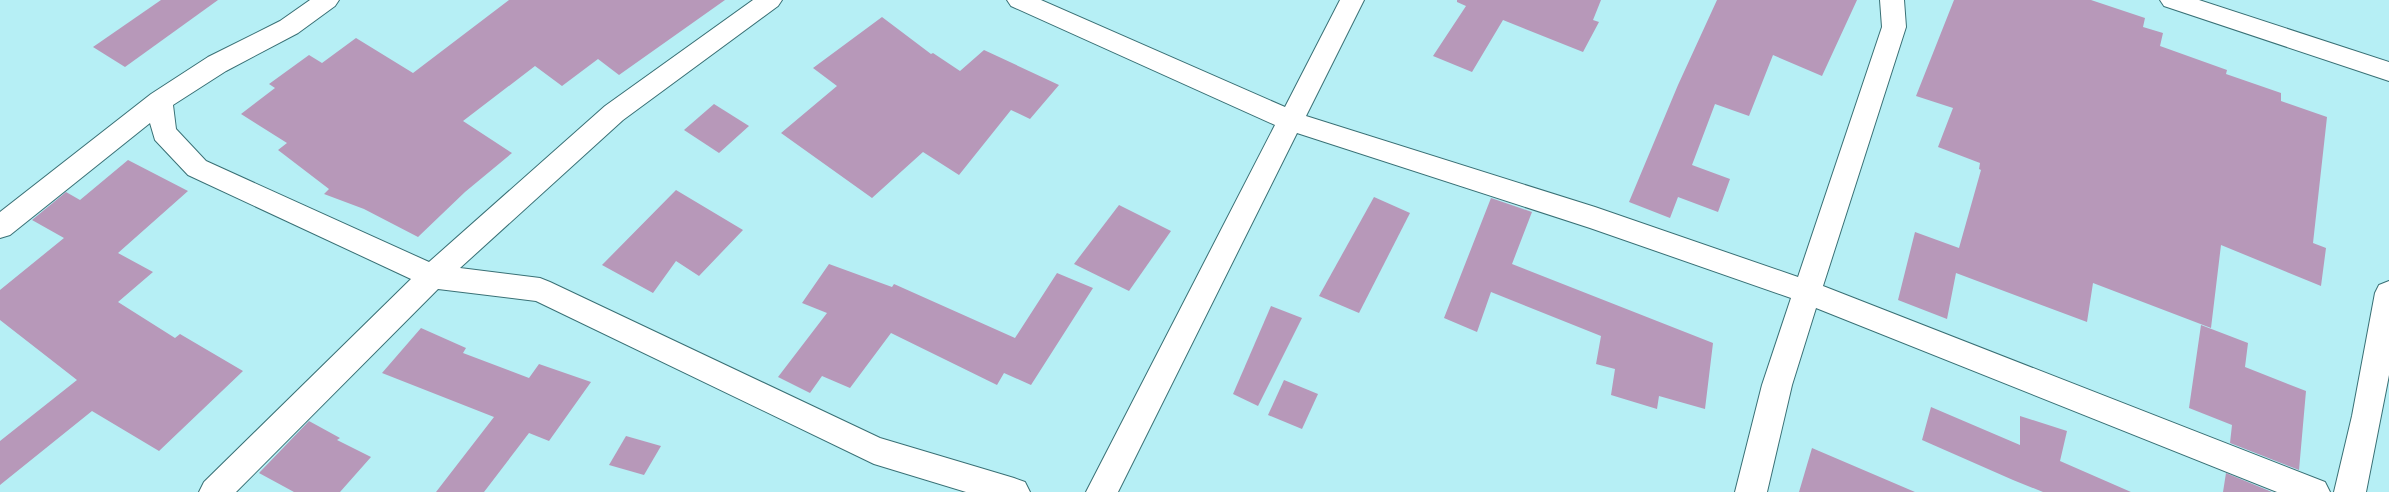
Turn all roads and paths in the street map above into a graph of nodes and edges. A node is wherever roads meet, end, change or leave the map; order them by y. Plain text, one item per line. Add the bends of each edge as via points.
1 (327, 0) edge
2 (770, 0) edge
3 (1020, 0) edge
4 (1352, 0) edge
5 (1892, 0) edge
6 (2172, 0) edge
7 (2389, 72) edge
8 (160, 100) junction
9 (1291, 120) junction
10 (0, 228) edge
11 (432, 276) junction
12 (1807, 292) junction
13 (2389, 293) edge
14 (215, 492) edge
15 (1014, 492) edge
16 (1102, 492) edge
17 (1751, 492) edge
18 (2314, 492) edge
19 (2350, 492) edge

1 - 8 street via 289,27 218,64
2 - 11 street via 614,113
3 - 9 street
4 - 9 street
5 - 12 street via 1894,27
6 - 7 street
8 - 10 street
8 - 11 street via 164,133 197,168
9 - 12 street via 1595,218
9 - 16 street
11 - 14 street
11 - 15 street via 540,290 874,450
12 - 17 street via 1777,385
12 - 18 street
13 - 19 street

